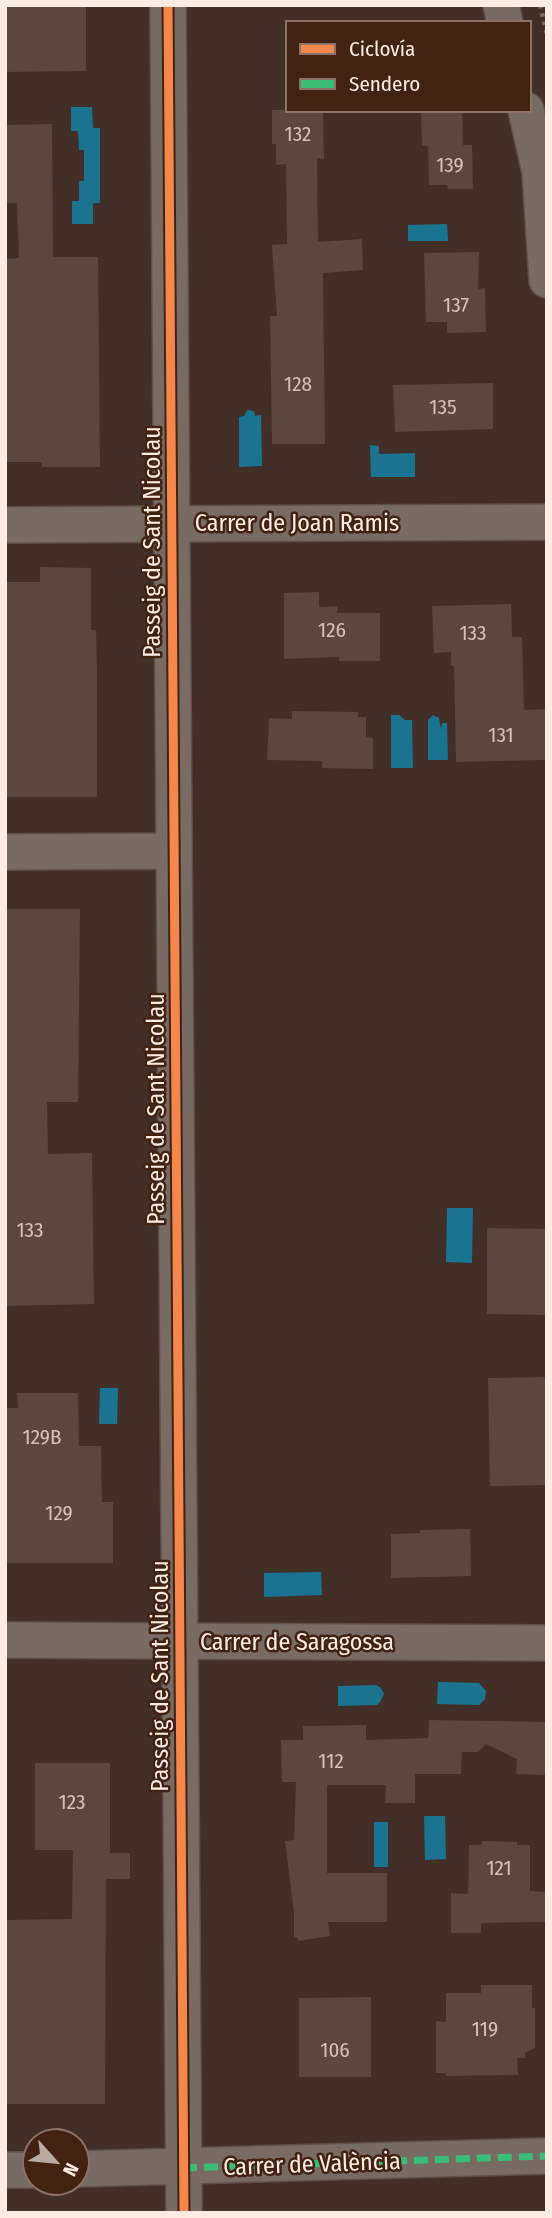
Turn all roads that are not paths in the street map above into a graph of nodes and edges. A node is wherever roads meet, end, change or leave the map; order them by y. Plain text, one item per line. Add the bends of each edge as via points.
1 (168, 5) edge
2 (526, 112) edge
3 (547, 280) edge
4 (547, 522) edge
5 (170, 524) junction
6 (5, 525) edge
7 (173, 851) junction
8 (5, 852) edge
9 (5, 1640) edge
10 (179, 1641) junction
11 (547, 1643) edge
12 (547, 2156) edge
13 (183, 2168) junction
14 (91, 2169) edge
15 (184, 2213) edge

1 - 5 street, Passeig de Sant Nicolau
2 - 3 street via 540,172
4 - 5 street, Carrer de Joan Ramis
5 - 6 street, Carrer de Joan Ramis
5 - 7 street, Passeig de Sant Nicolau
7 - 8 street
7 - 10 street, Passeig de Sant Nicolau
9 - 10 street, Carrer de Saragossa
10 - 11 street, Carrer de Saragossa
10 - 13 street, Passeig de Sant Nicolau
12 - 13 street, Carrer de València
13 - 14 street, Carrer de València
13 - 15 street, Passeig de Sant Nicolau

